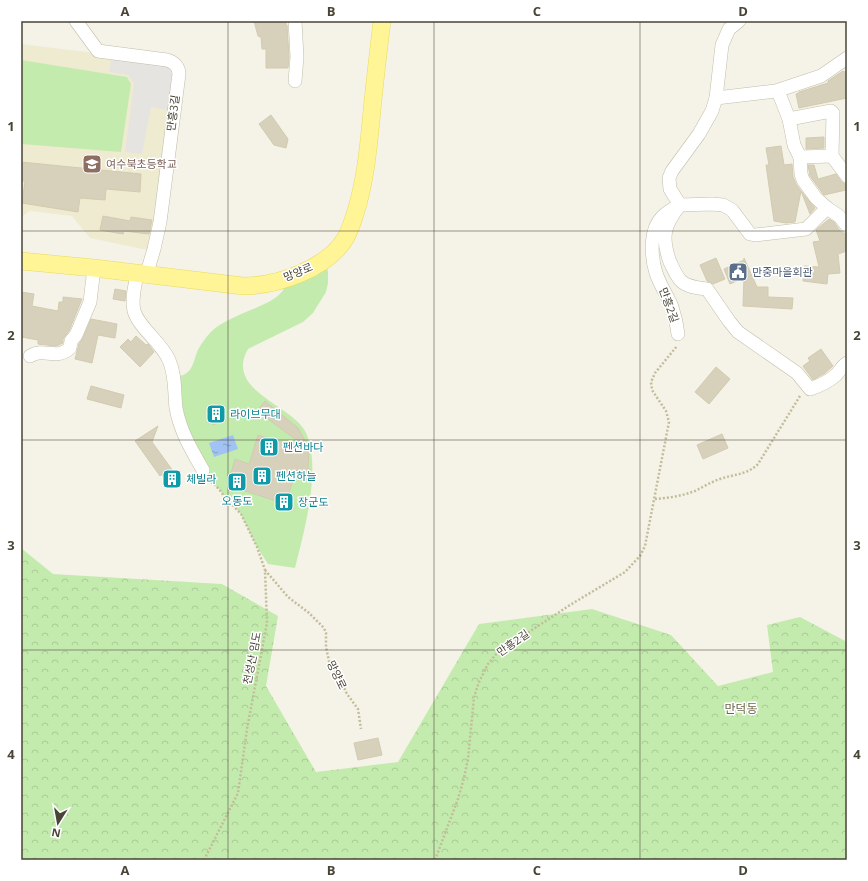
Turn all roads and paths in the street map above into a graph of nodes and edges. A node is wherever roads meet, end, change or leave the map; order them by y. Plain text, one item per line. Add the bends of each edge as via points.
1 (76, 21) edge
2 (295, 21) edge
3 (382, 21) edge
4 (739, 21) edge
5 (847, 58) edge
6 (295, 81) dead end
7 (778, 91) junction
8 (716, 98) junction
9 (789, 119) junction
10 (832, 156) junction
11 (800, 157) junction
12 (847, 176) edge
13 (680, 205) junction
14 (827, 208) junction
15 (847, 226) edge
16 (21, 261) edge
17 (94, 268) junction
18 (142, 275) junction
19 (678, 334) joint
20 (30, 356) dead end
21 (847, 363) edge
22 (810, 389) junction
23 (203, 470) joint
24 (655, 499) junction
25 (265, 570) junction
26 (361, 729) dead end
27 (204, 860) edge
28 (434, 860) edge

1 - 18 street, 만흥3길 via 98,51 167,60 178,68 160,222 154,248
2 - 6 street
3 - 18 main road, 망양로 via 363,182 348,232 334,252 322,262 304,271 258,286 236,286
4 - 8 street via 730,29 722,45
5 - 7 street via 821,76
7 - 8 street
7 - 9 street
8 - 13 street via 706,123 669,178 670,189
9 - 10 street via 831,111
9 - 11 street via 794,145
10 - 11 street
10 - 12 street
11 - 14 street via 803,180
13 - 14 street, 만흥2길 via 723,205 732,210 750,234 755,235 806,229
13 - 19 street, 만흥2길 via 662,216 657,224 653,244 654,266 672,307
13 - 22 street, 만흥2길 via 671,216 665,236 667,254 677,276 689,285 707,289 738,332 797,373
14 - 15 street via 839,216
16 - 17 main road, 망양로
17 - 18 main road, 망양로
17 - 20 street via 90,302 70,348 59,354 39,353
18 - 23 street via 133,299 134,311 168,359 174,376 176,409 182,430
19 - 24 path, 만흥2길 via 678,345 655,373 651,382 652,390 666,411 669,422
21 - 22 street via 830,380
22 - 24 path via 800,396 758,464 753,468 694,491
23 - 25 path, 천성산 임도 via 209,481 241,514
24 - 28 path, 만흥2길 via 645,546 634,564 497,653 488,664 474,697 464,778
25 - 26 path, 망양로 via 288,597 324,628 329,661 358,710
25 - 27 path, 천성산 임도 via 267,623 238,793

